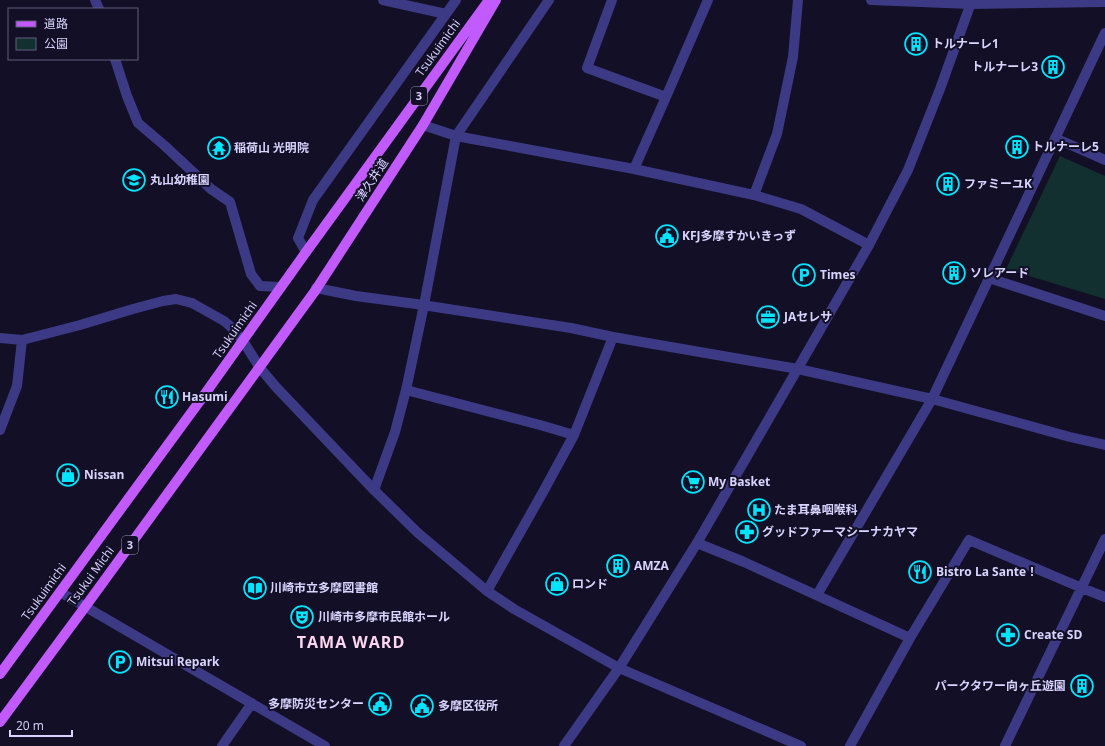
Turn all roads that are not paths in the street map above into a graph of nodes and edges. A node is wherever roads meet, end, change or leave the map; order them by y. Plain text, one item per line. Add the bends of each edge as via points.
1 (383, 0) edge
2 (456, 0) edge
3 (489, 0) edge
4 (496, 0) edge
5 (549, 0) edge
6 (612, 0) edge
7 (708, 0) edge
8 (798, 0) edge
9 (871, 0) edge
10 (971, 2) edge
11 (1105, 2) edge
12 (446, 14) junction
13 (1105, 33) edge
14 (115, 60) edge
15 (666, 97) junction
16 (423, 125) junction
17 (456, 136) junction
18 (1055, 138) junction
19 (1105, 160) edge
20 (634, 169) junction
21 (754, 195) junction
22 (869, 245) junction
23 (306, 252) junction
24 (989, 278) junction
25 (281, 286) junction
26 (316, 288) junction
27 (424, 305) junction
28 (1105, 316) edge
29 (613, 337) junction
30 (0, 338) edge
31 (22, 340) junction
32 (243, 341) junction
33 (260, 368) junction
34 (798, 369) junction
35 (406, 390) junction
36 (932, 399) junction
37 (0, 430) edge
38 (574, 436) junction
39 (1105, 445) edge
40 (374, 490) junction
41 (1105, 540) edge
42 (697, 543) junction
43 (1082, 588) junction
44 (487, 591) junction
45 (60, 592) junction
46 (817, 596) junction
47 (1105, 597) edge
48 (85, 607) junction
49 (910, 638) junction
50 (620, 668) junction
51 (0, 674) edge
52 (252, 703) junction
53 (0, 722) edge
54 (222, 746) edge
55 (325, 746) edge
56 (564, 746) edge
57 (801, 746) edge
58 (850, 746) edge
59 (1005, 746) edge

1 - 12 street
2 - 12 street
3 - 23 main road, Tsukuimichi / 3
4 - 16 main road, 津久井道 / 3
5 - 17 street
6 - 15 street via 587,68
7 - 15 street
8 - 21 street via 793,57 777,134
9 - 10 street
10 - 11 street
10 - 22 street via 908,170
12 - 23 street via 313,200 298,238
13 - 18 street
14 - 25 street via 138,123 211,189 230,202 251,274 260,286
15 - 20 street
16 - 17 street
16 - 26 main road, 津久井道 / 3
17 - 20 street
17 - 27 street
18 - 19 street
18 - 24 street
20 - 21 street
21 - 22 street via 802,209
22 - 34 street
23 - 25 main road, Tsukuimichi / 3
24 - 28 street
24 - 36 street
25 - 32 main road, Tsukuimichi / 3
26 - 27 street
26 - 33 main road, 津久井道 / 3
27 - 29 street
27 - 35 street
29 - 34 street
29 - 38 street
30 - 31 street
31 - 32 street via 176,299 192,302 224,321
31 - 37 street via 17,386
32 - 33 street
32 - 45 main road, Tsukuimichi / 3
33 - 40 street
33 - 48 main road, Tsukui Michi / 3
34 - 36 street
34 - 42 street
35 - 38 street
35 - 40 street via 395,432
36 - 39 street
36 - 46 street
38 - 44 street
40 - 44 street
41 - 43 street
42 - 46 street
42 - 50 street
43 - 47 street
43 - 49 street via 969,540
43 - 59 street
44 - 50 street via 514,609
45 - 48 street
45 - 51 main road, Tsukuimichi / 3
46 - 49 street
48 - 52 street
48 - 53 main road, Tsukui Michi / 3
49 - 58 street
50 - 56 street
50 - 57 street
52 - 54 street
52 - 55 street

